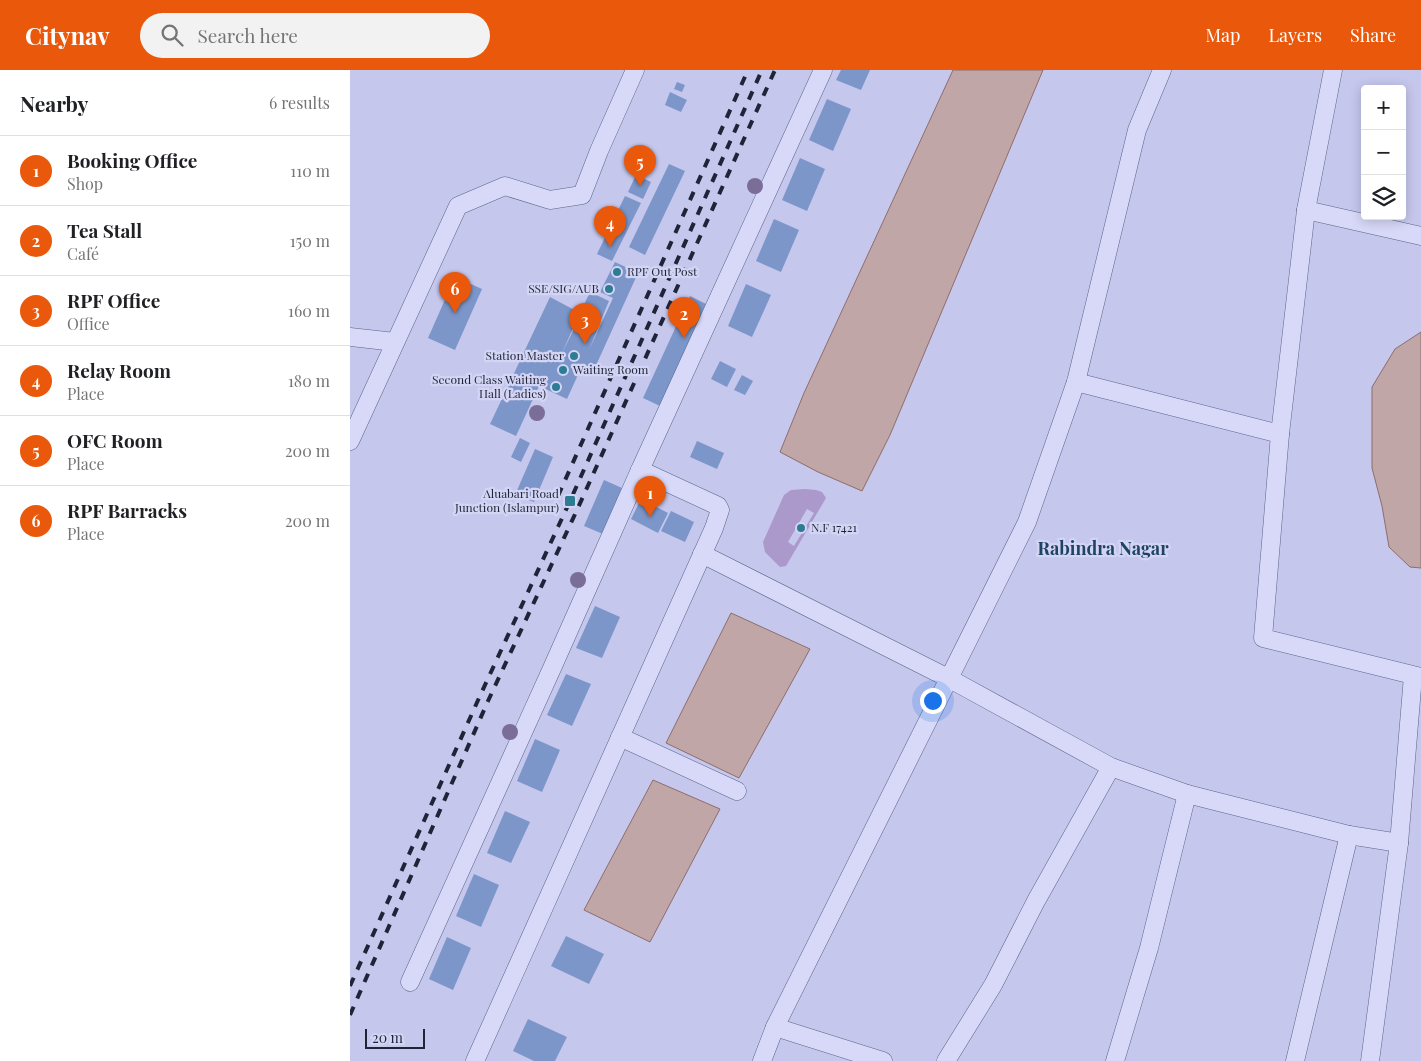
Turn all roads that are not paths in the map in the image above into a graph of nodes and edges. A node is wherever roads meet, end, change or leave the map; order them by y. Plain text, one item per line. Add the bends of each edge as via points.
1 (635, 70) edge
2 (823, 70) edge
3 (1162, 70) edge
4 (1333, 70) edge
5 (1306, 210) junction
6 (1421, 236) edge
7 (350, 337) edge
8 (395, 342) junction
9 (1076, 382) junction
10 (1280, 434) junction
11 (350, 441) edge
12 (640, 470) junction
13 (702, 554) junction
14 (1417, 677) edge
15 (950, 678) junction
16 (620, 738) junction
17 (1111, 767) junction
18 (737, 791) dead end
19 (1187, 794) junction
20 (1349, 835) junction
21 (1399, 843) junction
22 (410, 982) dead end
23 (774, 1027) junction
24 (475, 1061) edge
25 (762, 1061) edge
26 (883, 1061) edge
27 (946, 1061) edge
28 (1115, 1061) edge
29 (1296, 1061) edge
30 (1370, 1061) edge

1 - 8 street via 582,195 550,200 505,186 458,206
2 - 12 street
3 - 9 street via 1137,130
4 - 5 street
5 - 6 street
5 - 10 street
7 - 8 street
8 - 11 street
9 - 10 street
9 - 15 street via 1027,522
10 - 14 street via 1263,638
12 - 13 street via 718,506 719,514
12 - 22 street
13 - 15 street
13 - 16 street
14 - 21 street
15 - 17 street
15 - 23 street
16 - 18 street
16 - 24 street
17 - 19 street
17 - 27 street via 993,985
19 - 20 street
19 - 28 street
20 - 21 street
20 - 29 street
21 - 30 street
23 - 25 street
23 - 26 street

